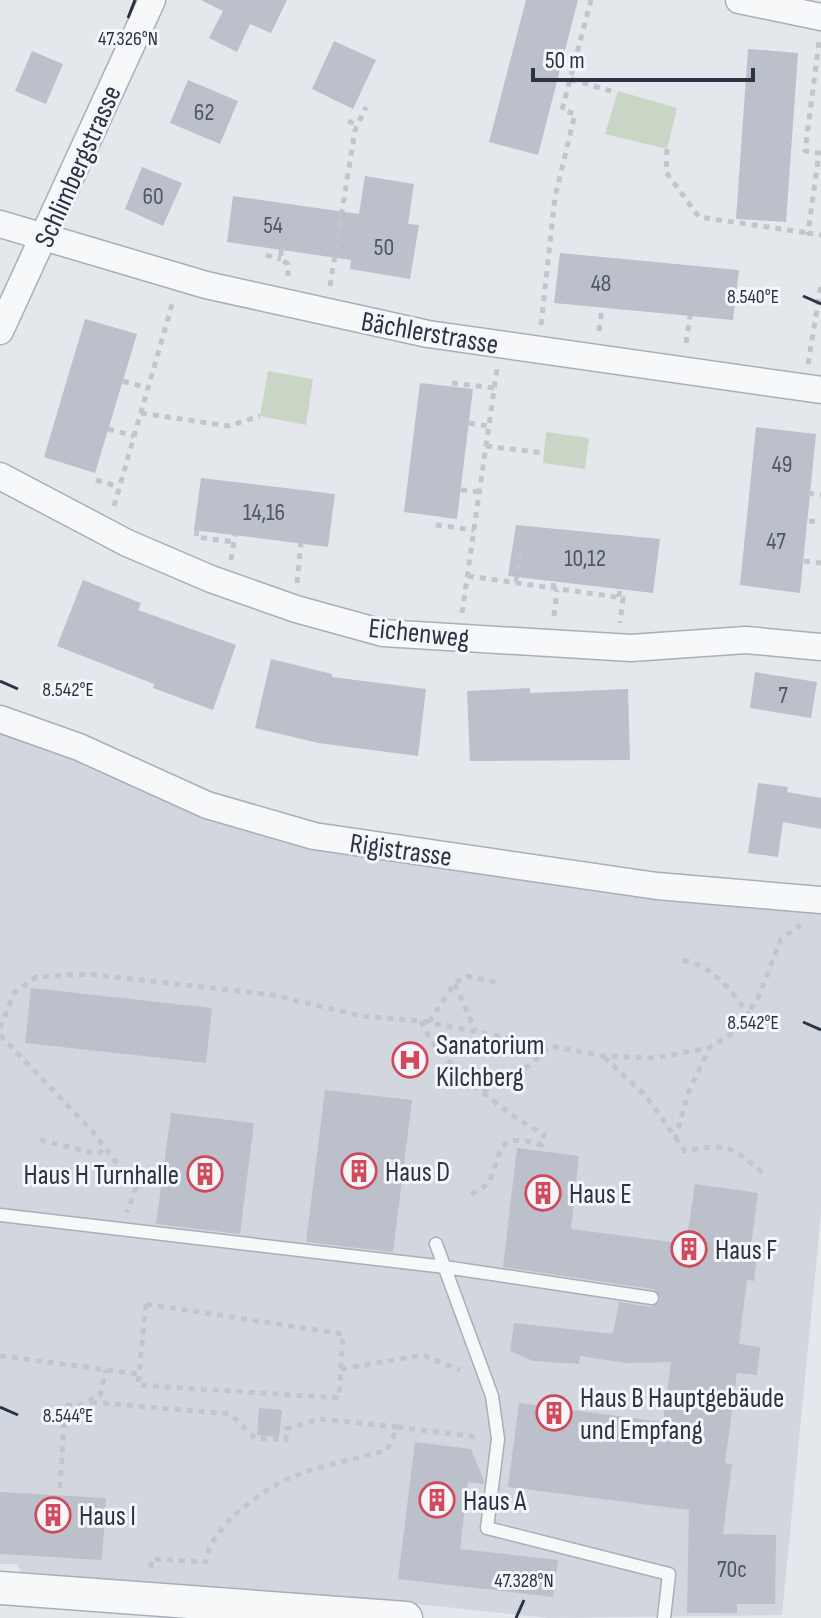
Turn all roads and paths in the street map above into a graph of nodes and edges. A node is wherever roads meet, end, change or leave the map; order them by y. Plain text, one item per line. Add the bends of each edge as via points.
1 (152, 0) edge
2 (591, 0) edge
3 (739, 0) edge
4 (820, 29) edge
5 (571, 79) junction
6 (617, 93) dead end
7 (366, 107) dead end
8 (348, 121) dead end
9 (357, 125) junction
10 (667, 149) dead end
11 (0, 224) edge
12 (808, 233) junction
13 (821, 235) edge
14 (46, 236) junction
15 (281, 250) dead end
16 (266, 255) dead end
17 (281, 259) junction
18 (288, 277) dead end
19 (821, 285) edge
20 (329, 295) dead end
21 (175, 296) dead end
22 (602, 309) dead end
23 (690, 316) dead end
24 (0, 331) edge
25 (599, 332) dead end
26 (686, 343) dead end
27 (500, 344) junction
28 (538, 350) junction
29 (123, 381) dead end
30 (452, 383) dead end
31 (148, 388) junction
32 (494, 388) junction
33 (813, 389) edge
34 (141, 413) junction
35 (260, 416) dead end
36 (469, 423) dead end
37 (488, 426) junction
38 (108, 429) dead end
39 (134, 436) junction
40 (486, 446) junction
41 (544, 453) dead end
42 (0, 476) edge
43 (96, 480) dead end
44 (119, 487) junction
45 (461, 490) dead end
46 (480, 492) junction
47 (808, 493) dead end
48 (821, 495) edge
49 (809, 521) dead end
50 (821, 522) edge
51 (436, 525) dead end
52 (197, 530) dead end
53 (474, 530) junction
54 (106, 533) junction
55 (234, 542) dead end
56 (301, 543) dead end
57 (520, 553) dead end
58 (804, 561) dead end
59 (821, 563) edge
60 (468, 576) junction
61 (554, 581) dead end
62 (516, 582) junction
63 (555, 589) junction
64 (620, 589) dead end
65 (619, 597) junction
66 (555, 601) dead end
67 (294, 608) junction
68 (620, 614) dead end
69 (459, 638) junction
70 (821, 647) edge
71 (0, 719) edge
72 (816, 909) edge
73 (683, 960) dead end
74 (455, 983) junction
75 (499, 983) dead end
76 (748, 1014) junction
77 (421, 1021) junction
78 (429, 1022) junction
79 (0, 1028) edge
80 (475, 1030) junction
81 (0, 1035) edge
82 (551, 1044) junction
83 (709, 1048) junction
84 (603, 1056) junction
85 (483, 1092) junction
86 (40, 1140) dead end
87 (675, 1140) junction
88 (105, 1148) junction
89 (763, 1173) dead end
90 (470, 1195) dead end
91 (0, 1215) edge
92 (121, 1229) junction
93 (436, 1244) dead end
94 (445, 1267) junction
95 (652, 1298) dead end
96 (0, 1356) edge
97 (341, 1369) junction
98 (106, 1370) junction
99 (139, 1374) junction
100 (487, 1382) junction
101 (91, 1402) junction
102 (398, 1427) junction
103 (498, 1439) junction
104 (60, 1488) dead end
105 (151, 1572) dead end
106 (0, 1588) edge
107 (406, 1618) edge
108 (664, 1618) edge

1 - 14 street, Schlimbergstrasse
2 - 5 path
3 - 4 street
4 - 12 path via 805,151 819,153
5 - 6 path
5 - 28 path via 562,110 575,114 555,197
7 - 9 path
8 - 9 path
9 - 20 path
10 - 12 path via 666,172 699,217
11 - 14 street, Bächlerstrasse
12 - 13 path
14 - 24 street, Schlimbergstrasse
14 - 27 street, Bächlerstrasse via 265,299
15 - 17 path
16 - 17 path
17 - 18 path via 288,264
19 - 33 path
21 - 31 path
22 - 25 path
23 - 26 path
27 - 28 street, Bächlerstrasse
27 - 32 path
28 - 33 street, Bächlerstrasse
29 - 31 path
30 - 32 path
31 - 34 path
32 - 37 path
34 - 35 path via 228,426
34 - 39 path
36 - 37 path
37 - 40 path
38 - 39 path
39 - 44 path
40 - 41 path
40 - 46 path
42 - 54 street, Eichenweg
43 - 44 path
44 - 54 path
45 - 46 path
46 - 53 path
47 - 48 path
49 - 50 path
51 - 53 path
52 - 55 path via 196,537
53 - 60 path
54 - 67 street, Eichenweg
56 - 67 path
57 - 62 path
58 - 59 path
60 - 62 path
60 - 69 path
61 - 63 path
62 - 63 path
63 - 65 path
63 - 66 path
64 - 65 path
65 - 68 path
67 - 69 street, Eichenweg via 383,633
69 - 70 street, Eichenweg via 631,648 746,640
71 - 72 street, Rigistrasse via 79,747 207,805 314,836
72 - 76 path via 781,939
73 - 76 path via 712,973
74 - 75 path via 467,976
74 - 78 path
74 - 80 path
76 - 83 path via 736,1031
77 - 78 path
77 - 79 path via 361,1016 273,995 88,974 36,977 14,993
77 - 85 path via 435,1048
78 - 80 path
80 - 82 path
81 - 88 path
82 - 84 path
82 - 85 path via 530,1065
83 - 84 path via 655,1058
83 - 87 path via 688,1093
84 - 87 path via 646,1096
85 - 90 path via 544,1134 542,1145 509,1142 498,1152 487,1185
86 - 88 path via 98,1154
87 - 89 path via 685,1151 719,1144
88 - 92 path via 136,1188
91 - 92 lane
92 - 94 lane
93 - 94 lane
94 - 95 lane
94 - 100 lane
96 - 98 path
97 - 99 path via 339,1398 138,1385
97 - 99 path via 343,1334 146,1304
97 - 100 path via 423,1355
98 - 99 path
98 - 101 path via 100,1396
100 - 103 lane
101 - 102 path via 230,1414 255,1438 286,1440 286,1429 320,1419
101 - 104 path via 65,1405
102 - 103 path
102 - 105 path via 387,1450 295,1475 250,1502 216,1534 206,1562 152,1559
103 - 108 lane via 487,1528 669,1574
106 - 107 street

